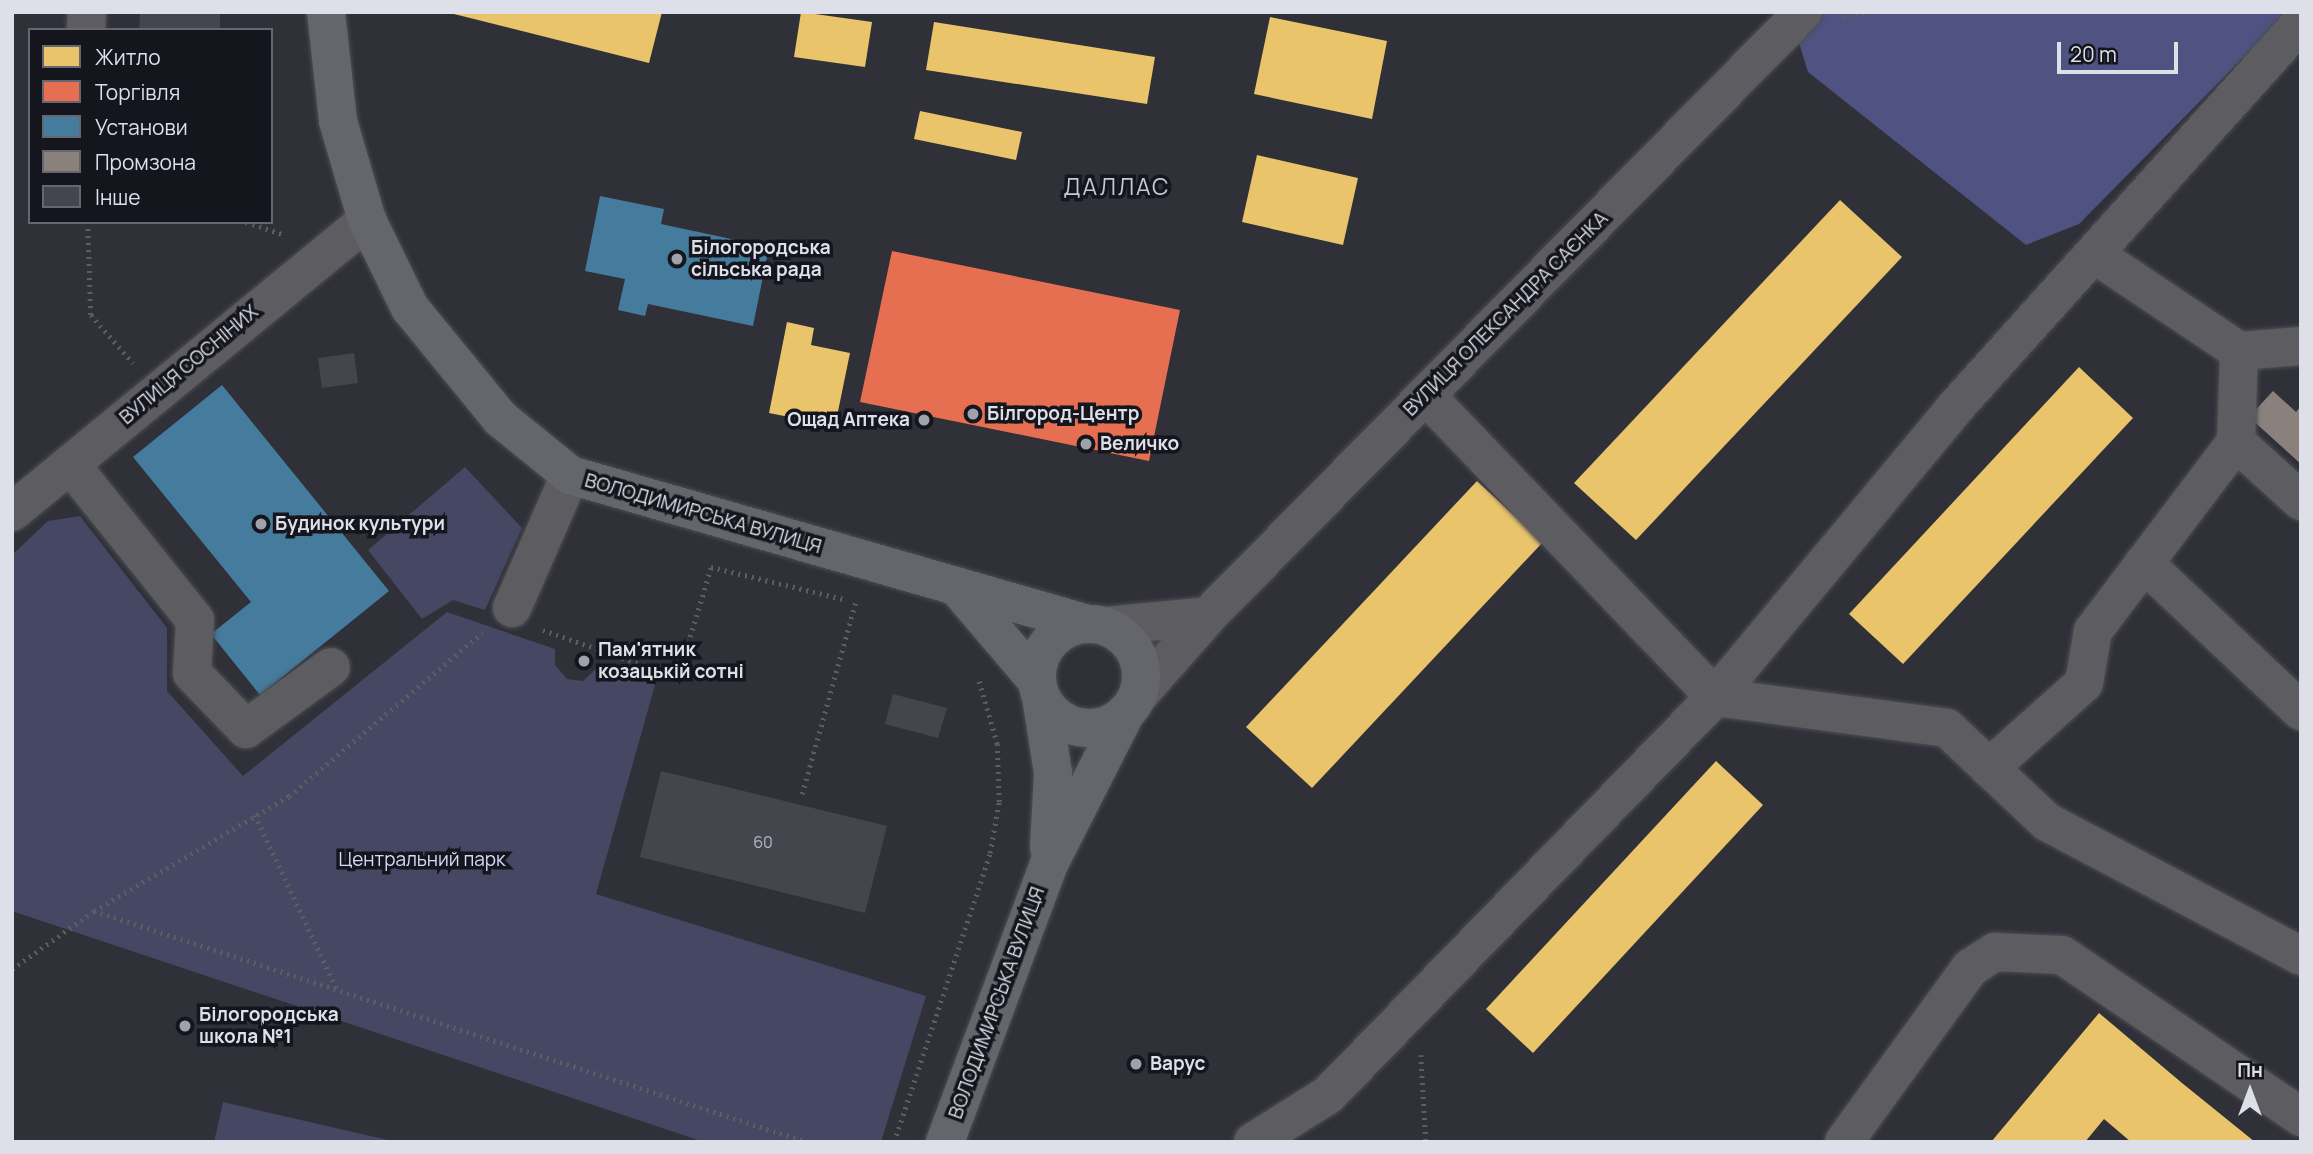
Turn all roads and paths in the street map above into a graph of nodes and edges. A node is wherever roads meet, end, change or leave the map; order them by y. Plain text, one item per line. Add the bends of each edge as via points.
1 (326, 12) edge
2 (1803, 12) edge
3 (2301, 23) edge
4 (367, 220) junction
5 (88, 224) edge
6 (2094, 254) junction
7 (2301, 346) edge
8 (2239, 351) junction
9 (157, 391) junction
10 (1426, 396) junction
11 (2236, 442) junction
12 (70, 464) junction
13 (570, 475) junction
14 (2301, 501) edge
15 (12, 512) edge
16 (2144, 563) junction
17 (954, 585) junction
18 (856, 601) junction
19 (868, 604) dead end
20 (512, 608) junction
21 (1208, 616) junction
22 (1097, 625) junction
23 (972, 663) dead end
24 (331, 667) dead end
25 (1039, 689) junction
26 (1715, 697) junction
27 (1131, 705) junction
28 (2301, 711) edge
29 (1989, 768) junction
30 (802, 794) dead end
31 (255, 816) junction
32 (1049, 864) junction
33 (94, 911) junction
34 (2301, 956) edge
35 (12, 970) edge
36 (337, 989) junction
37 (1418, 999) junction
38 (2301, 1117) edge
39 (948, 1141) edge
40 (807, 1142) edge
41 (894, 1142) edge
42 (1253, 1142) edge
43 (1426, 1142) edge
44 (1844, 1142) edge

1 - 4 main road, ВОЛОДИМИРСЬКА ВУЛИЦЯ via 338,121
2 - 10 street, ВУЛИЦЯ ОЛЕКСАНДРА САЄНКА
3 - 6 street
4 - 9 street, ВУЛИЦЯ СОСНІНИХ
4 - 13 main road, ВОЛОДИМИРСЬКА ВУЛИЦЯ via 410,308 455,370 500,419
5 - 9 path via 91,315
6 - 8 street
6 - 26 street via 1953,410
7 - 8 street
8 - 11 street
9 - 12 street, ВУЛИЦЯ СОСНІНИХ
10 - 21 street, ВУЛИЦЯ ОЛЕКСАНДРА САЄНКА
10 - 26 street
11 - 14 street
11 - 16 street
12 - 15 street, ВУЛИЦЯ СОСНІНИХ
12 - 24 street via 195,620 192,673 246,729
13 - 17 main road, ВОЛОДИМИРСЬКА ВУЛИЦЯ
13 - 20 street
16 - 28 street
16 - 29 street via 2093,631 2084,683
17 - 22 main road, ВОЛОДИМИРСЬКА ВУЛИЦЯ
17 - 25 main road
18 - 19 path
18 - 20 path via 711,567 678,677 515,620
18 - 30 path
20 - 31 path via 289,796
21 - 22 street
21 - 27 street, ВУЛИЦЯ ОЛЕКСАНДРА САЄНКА
22 - 25 main road via 1071,626 1050,641
22 - 27 main road via 1121,634 1140,664
23 - 41 path via 997,744 999,802 973,919
25 - 27 main road via 1065,722 1081,727 1106,724
25 - 32 main road, ВОЛОДИМИРСЬКА ВУЛИЦЯ via 1053,773
26 - 29 street via 1947,728
26 - 37 street
27 - 32 main road, ВОЛОДИМИРСЬКА ВУЛИЦЯ
29 - 34 street via 2047,822
31 - 33 path
31 - 36 path
32 - 39 main road, ВОЛОДИМИРСЬКА ВУЛИЦЯ
33 - 35 path
33 - 36 path
36 - 40 path
37 - 42 street via 1328,1094
37 - 43 path
38 - 44 street via 2062,955 1995,952 1962,978

